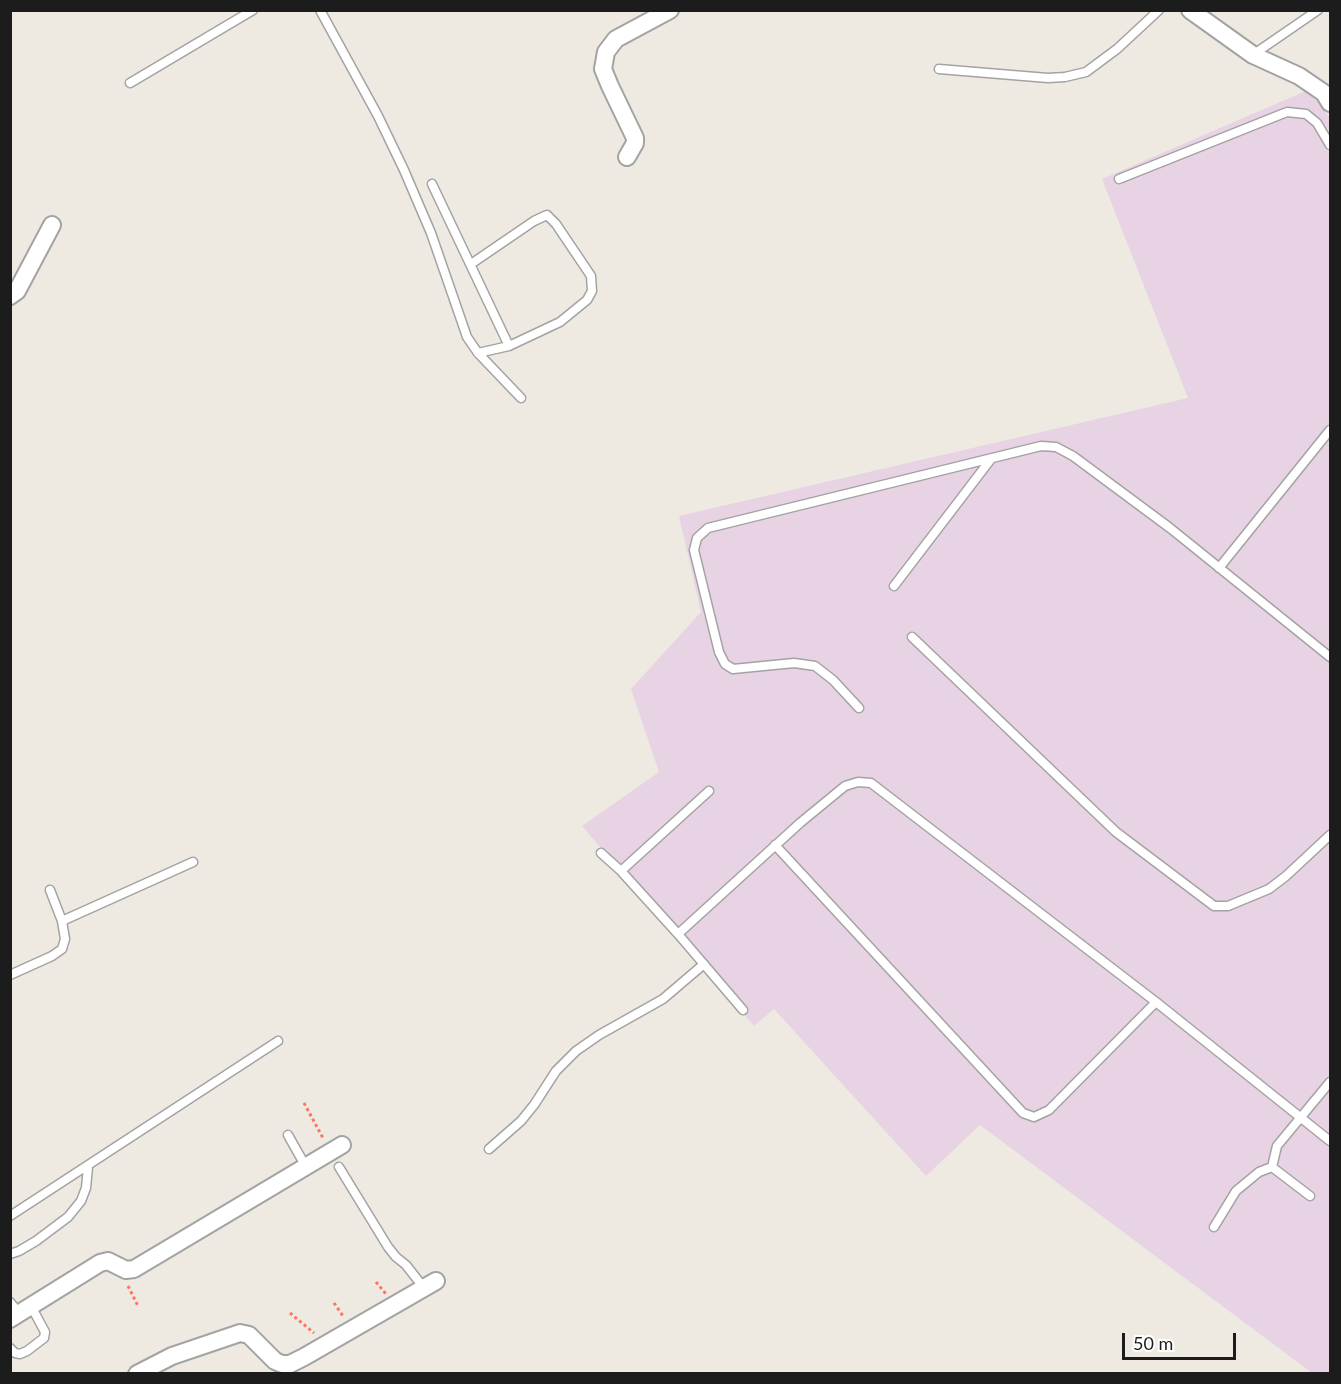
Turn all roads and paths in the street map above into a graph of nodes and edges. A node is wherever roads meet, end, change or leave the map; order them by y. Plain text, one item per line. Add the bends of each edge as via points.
1 (253, 10) edge
2 (320, 10) edge
3 (670, 10) edge
4 (1159, 10) edge
5 (1190, 10) edge
6 (1318, 10) edge
7 (1253, 55) junction
8 (939, 69) dead end
9 (130, 83) dead end
10 (1330, 103) edge
11 (1330, 145) edge
12 (627, 157) dead end
13 (1119, 179) dead end
14 (432, 184) dead end
15 (52, 225) dead end
16 (471, 264) junction
17 (10, 296) edge
18 (509, 346) junction
19 (478, 353) junction
20 (521, 398) dead end
21 (1330, 430) edge
22 (991, 459) junction
23 (1220, 568) junction
24 (894, 586) dead end
25 (912, 637) dead end
26 (1330, 657) edge
27 (859, 708) dead end
28 (709, 791) dead end
29 (1330, 835) edge
30 (776, 845) junction
31 (602, 853) dead end
32 (193, 862) dead end
33 (621, 871) junction
34 (50, 890) dead end
35 (62, 921) junction
36 (678, 934) junction
37 (704, 964) junction
38 (10, 975) edge
39 (1156, 1002) junction
40 (743, 1010) dead end
41 (278, 1041) dead end
42 (1330, 1082) edge
43 (304, 1103) dead end
44 (1301, 1118) junction
45 (288, 1135) dead end
46 (1330, 1141) edge
47 (336, 1148) joint
48 (489, 1149) dead end
49 (88, 1167) junction
50 (306, 1167) junction
51 (339, 1167) dead end
52 (1272, 1167) junction
53 (1310, 1196) dead end
54 (10, 1216) edge
55 (1214, 1227) dead end
56 (10, 1254) edge
57 (430, 1284) joint
58 (18, 1310) edge
59 (290, 1312) dead end
60 (327, 1344) junction
61 (10, 1348) edge
62 (137, 1374) edge

1 - 9 lane
2 - 19 lane via 404,170 431,233 467,337
3 - 12 street via 616,39 606,52 603,69 635,142
4 - 8 lane via 1117,50 1086,72 1048,78
5 - 7 street
6 - 7 lane
7 - 10 street via 1299,76 1324,93
11 - 13 lane via 1317,123 1306,114 1287,112
14 - 16 lane
15 - 17 street via 17,291
16 - 18 lane
16 - 18 lane via 547,215 591,276 592,291 570,316
18 - 19 lane
19 - 20 lane
21 - 23 lane
22 - 23 lane via 1041,446 1056,447
22 - 24 lane
22 - 27 lane via 708,528 697,538 694,550 725,664 733,669 794,663 815,666
23 - 26 lane
25 - 29 lane via 1116,832 1214,906 1228,906 1269,889
28 - 33 lane
30 - 36 lane
30 - 39 lane via 845,786 871,783
30 - 39 lane via 1023,1113 1034,1117 1049,1110
31 - 33 lane
32 - 35 lane
33 - 36 lane
34 - 35 lane
35 - 38 lane via 62,949
36 - 37 lane
37 - 40 lane
37 - 48 lane via 663,999 576,1051 556,1071 521,1121
39 - 44 lane
41 - 49 lane
42 - 44 lane
43 - 47 path
44 - 46 lane
44 - 52 lane via 1277,1146
45 - 50 lane
47 - 50 street
49 - 54 lane
49 - 56 lane via 83,1195 69,1217
50 - 58 street via 134,1269 126,1270 108,1261 100,1263
51 - 57 lane via 388,1247
52 - 53 lane
52 - 55 lane via 1259,1172 1236,1191
57 - 60 street
58 - 61 lane via 45,1332 44,1338 20,1354
59 - 60 path
60 - 62 street via 282,1364 249,1335 240,1333 172,1356

